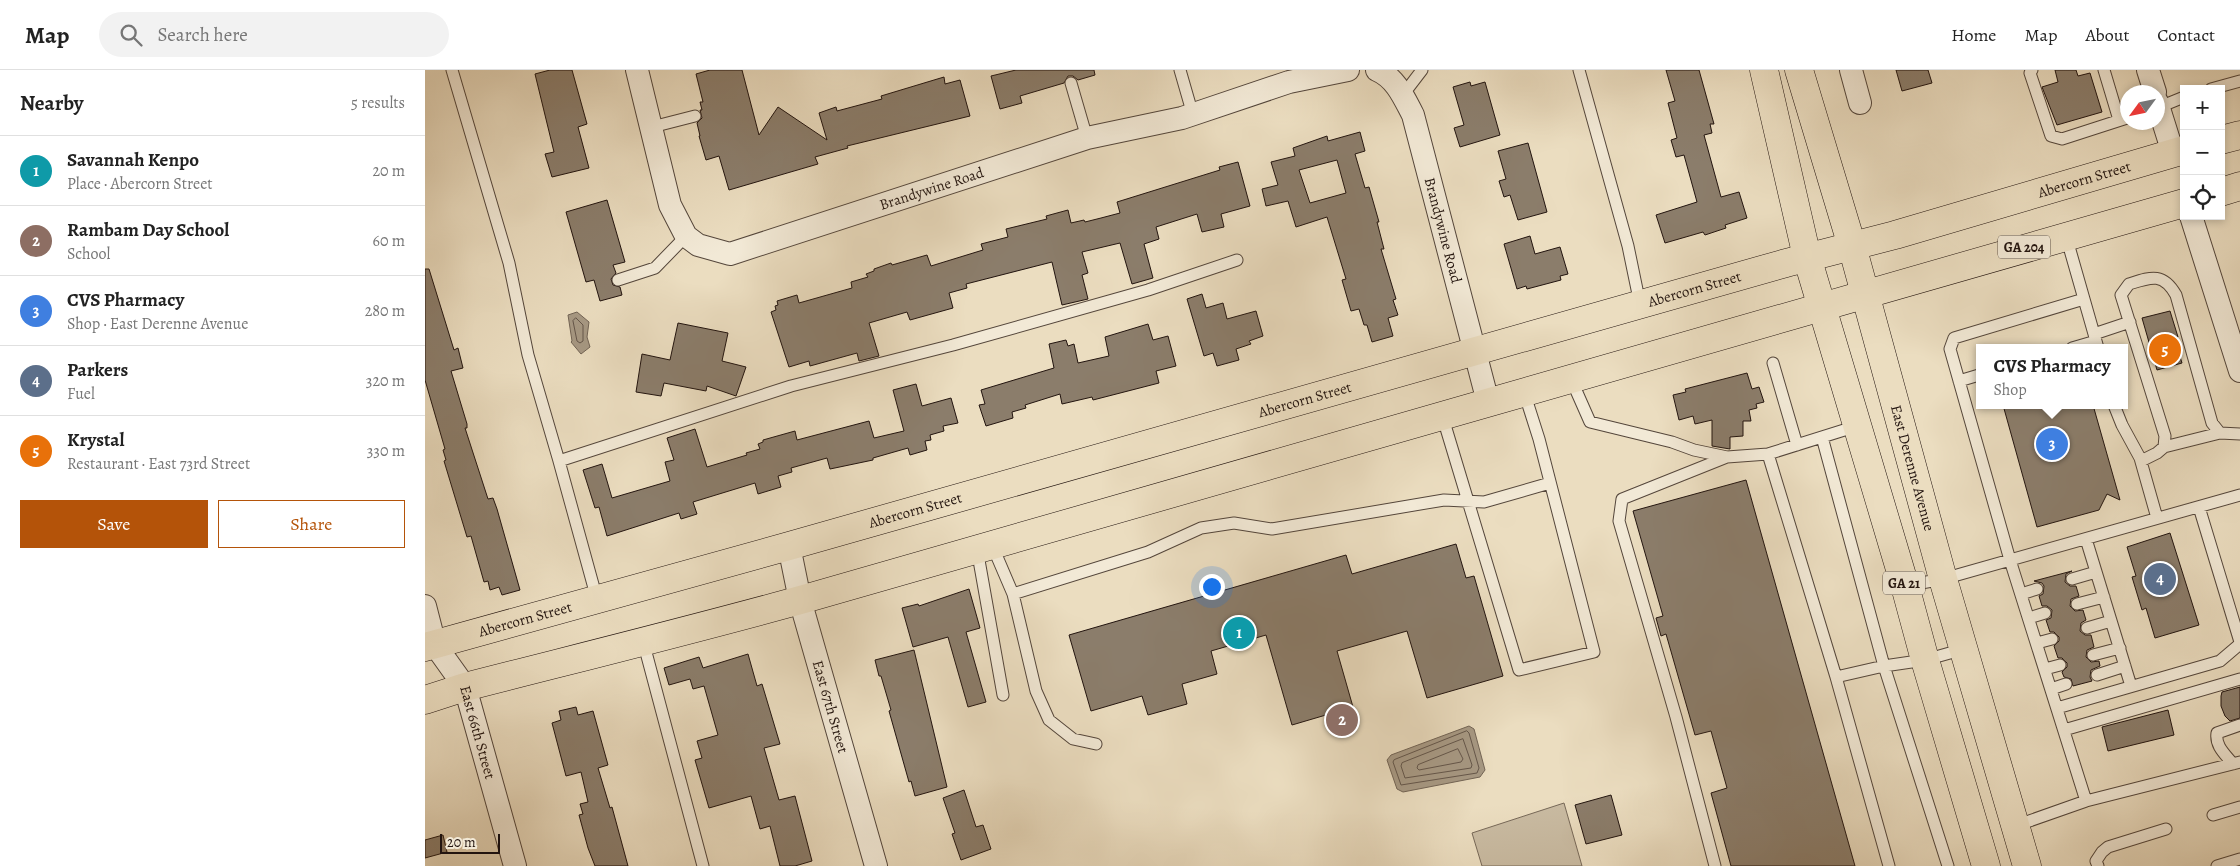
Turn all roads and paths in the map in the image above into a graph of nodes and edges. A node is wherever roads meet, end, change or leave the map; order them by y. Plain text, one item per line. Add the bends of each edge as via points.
1 (452, 70) edge
2 (637, 70) edge
3 (1180, 70) edge
4 (1348, 70) edge
5 (1377, 70) edge
6 (1422, 70) edge
7 (1579, 70) edge
8 (1764, 70) edge
9 (1799, 70) edge
10 (1851, 70) edge
11 (2032, 70) edge
12 (2104, 70) edge
13 (2148, 70) edge
14 (2240, 81) edge
15 (1071, 83) dead end
16 (2152, 85) edge
17 (2225, 85) edge
18 (1401, 92) junction
19 (2180, 98) edge
20 (2165, 101) edge
21 (1861, 103) dead end
22 (2120, 111) edge
23 (1193, 115) junction
24 (695, 116) dead end
25 (2120, 120) edge
26 (2165, 121) edge
27 (652, 127) junction
28 (2240, 135) edge
29 (1087, 138) junction
30 (2225, 139) edge
31 (2178, 151) edge
32 (2240, 186) edge
33 (2225, 191) edge
34 (2180, 203) edge
35 (2192, 220) edge
36 (686, 236) junction
37 (2066, 236) junction
38 (1853, 246) junction
39 (1807, 258) junction
40 (1237, 260) dead end
41 (618, 280) dead end
42 (1865, 292) junction
43 (2084, 299) junction
44 (1640, 304) junction
45 (1821, 306) junction
46 (2130, 322) junction
47 (2096, 341) edge
48 (1475, 350) junction
49 (1773, 362) dead end
50 (2240, 371) edge
51 (1976, 376) edge
52 (1571, 379) junction
53 (1959, 381) junction
54 (1524, 392) junction
55 (1489, 402) junction
56 (2116, 409) edge
57 (1442, 415) junction
58 (1857, 426) junction
59 (2220, 433) junction
60 (2240, 434) edge
61 (1822, 437) junction
62 (1797, 445) junction
63 (2164, 447) junction
64 (1768, 454) junction
65 (1727, 457) junction
66 (559, 461) junction
67 (2141, 461) junction
68 (1550, 483) junction
69 (2240, 495) edge
70 (1467, 502) junction
71 (2199, 506) junction
72 (2157, 518) junction
73 (2086, 539) junction
74 (789, 546) junction
75 (985, 547) junction
76 (2011, 560) junction
77 (2096, 572) junction
78 (1943, 579) junction
79 (2072, 579) dead end
80 (1905, 586) junction
81 (2037, 589) dead end
82 (1013, 594) junction
83 (2021, 594) junction
84 (2104, 597) junction
85 (597, 600) junction
86 (800, 600) junction
87 (2077, 604) dead end
88 (425, 606) edge
89 (2045, 613) dead end
90 (2029, 618) junction
91 (2111, 621) junction
92 (2087, 628) dead end
93 (2052, 638) dead end
94 (643, 641) junction
95 (2037, 643) junction
96 (2240, 643) edge
97 (430, 646) edge
98 (2119, 648) junction
99 (1964, 649) junction
100 (2093, 655) dead end
101 (1925, 660) junction
102 (2220, 661) junction
103 (2059, 665) dead end
104 (1884, 666) junction
105 (2125, 666) junction
106 (2045, 669) junction
107 (2097, 675) dead end
108 (1836, 678) junction
109 (2240, 679) edge
110 (2223, 683) junction
111 (2066, 684) dead end
112 (2131, 686) junction
113 (465, 687) junction
114 (2051, 689) junction
115 (1003, 695) dead end
116 (425, 700) edge
117 (2057, 708) junction
118 (2240, 725) edge
119 (2064, 730) junction
120 (1096, 744) dead end
121 (2237, 763) edge
122 (2086, 801) junction
123 (2240, 807) edge
124 (2213, 815) dead end
125 (2015, 826) junction
126 (2166, 829) dead end
127 (2240, 859) edge
128 (515, 866) edge
129 (703, 866) edge
130 (876, 866) edge
131 (1715, 866) edge
132 (1889, 866) edge
133 (1948, 866) edge
134 (1986, 866) edge
135 (2027, 866) edge
136 (2098, 866) edge
137 (2217, 866) edge

1 - 66 lane via 509,263 528,355
2 - 27 street
3 - 23 lane
4 - 23 street, Brandywine Road via 1289,82
5 - 18 street, Brandywine Road
6 - 18 lane
7 - 44 lane via 1628,246
8 - 39 main road
9 - 38 main road, East Derenne Avenue
10 - 21 street
11 - 25 lane via 2030,74 2051,136 2062,139
12 - 22 lane
13 - 16 street
14 - 17 lane
15 - 29 lane
18 - 48 street, Brandywine Road via 1413,115
19 - 20 lane
23 - 29 street, Brandywine Road
24 - 27 lane
26 - 31 street
27 - 36 street via 669,205
28 - 30 main road
29 - 36 street, Brandywine Road via 729,254 698,245
31 - 38 main road, Abercorn Street
32 - 33 main road
34 - 37 main road, GA 204
35 - 50 street
36 - 41 lane via 655,268
37 - 42 main road, GA 204
37 - 43 lane
38 - 39 main road, Abercorn Street
38 - 42 main road, East Derenne Avenue / GA 21
39 - 44 main road, Abercorn Street
39 - 45 main road, GA 21
40 - 66 lane via 1148,290 981,338 791,386
42 - 45 main road, GA 204
42 - 78 main road, East Derenne Avenue / GA 21
43 - 47 lane
43 - 53 lane via 1954,338 1950,349
44 - 48 main road, Abercorn Street
45 - 52 main road
45 - 58 main road, GA 21
46 - 47 lane
46 - 59 lane via 2121,296 2129,284 2159,278 2170,284 2212,423
46 - 63 lane via 2165,436
48 - 55 street, Brandywine Road
48 - 74 main road, Abercorn Street
49 - 62 lane
51 - 53 lane
52 - 54 main road
52 - 65 lane via 1590,422
53 - 76 lane
54 - 55 main road
54 - 68 lane
55 - 57 main road
56 - 67 lane
57 - 70 lane
57 - 75 main road
58 - 61 lane
58 - 80 main road, GA 21
59 - 60 lane
59 - 63 lane
61 - 62 lane
61 - 104 lane
62 - 64 lane
63 - 67 lane
64 - 65 lane
64 - 108 lane
65 - 131 lane via 1622,499 1619,521
66 - 85 lane
67 - 72 lane
68 - 70 lane via 1484,502
68 - 70 lane via 1594,652 1519,670
69 - 71 lane
70 - 82 lane via 1444,500 1271,528 1234,522 1201,528 1148,552
71 - 72 lane
71 - 96 lane
72 - 73 lane
73 - 76 lane
73 - 77 lane
74 - 85 main road, Abercorn Street
74 - 86 street, East 67th Street
75 - 82 lane
75 - 86 main road
75 - 115 lane
76 - 78 lane
76 - 83 lane
77 - 79 lane
77 - 84 lane
78 - 80 lane
78 - 99 main road, East Derenne Avenue / GA 21
80 - 101 main road, GA 21
81 - 83 lane
82 - 120 lane via 1036,691 1049,720 1073,739
83 - 90 lane
84 - 87 lane
84 - 91 lane
85 - 97 main road, Abercorn Street
86 - 94 main road
86 - 130 street, East 67th Street
88 - 97 street, East 66th Street
89 - 90 lane
90 - 95 lane
91 - 92 lane
91 - 98 lane
93 - 95 lane
94 - 113 main road
94 - 129 lane
95 - 106 lane
96 - 102 lane
97 - 113 street, East 66th Street
98 - 100 lane
98 - 105 lane
99 - 101 lane
99 - 125 main road, East Derenne Avenue / GA 21
101 - 104 lane
101 - 134 main road, GA 21
102 - 110 lane
102 - 112 lane
103 - 106 lane
104 - 108 lane
104 - 133 lane
105 - 107 lane
105 - 112 lane
106 - 114 lane
108 - 132 lane
109 - 110 lane
110 - 119 lane
111 - 114 lane
112 - 117 lane
113 - 116 main road
113 - 128 street, East 66th Street
114 - 117 lane
117 - 119 lane
118 - 121 lane via 2222,730 2216,739 2219,747
119 - 122 lane
121 - 122 lane
122 - 125 lane
123 - 124 lane
125 - 135 main road, East Derenne Avenue / GA 21
126 - 136 lane via 2108,846 2096,861
127 - 137 lane

